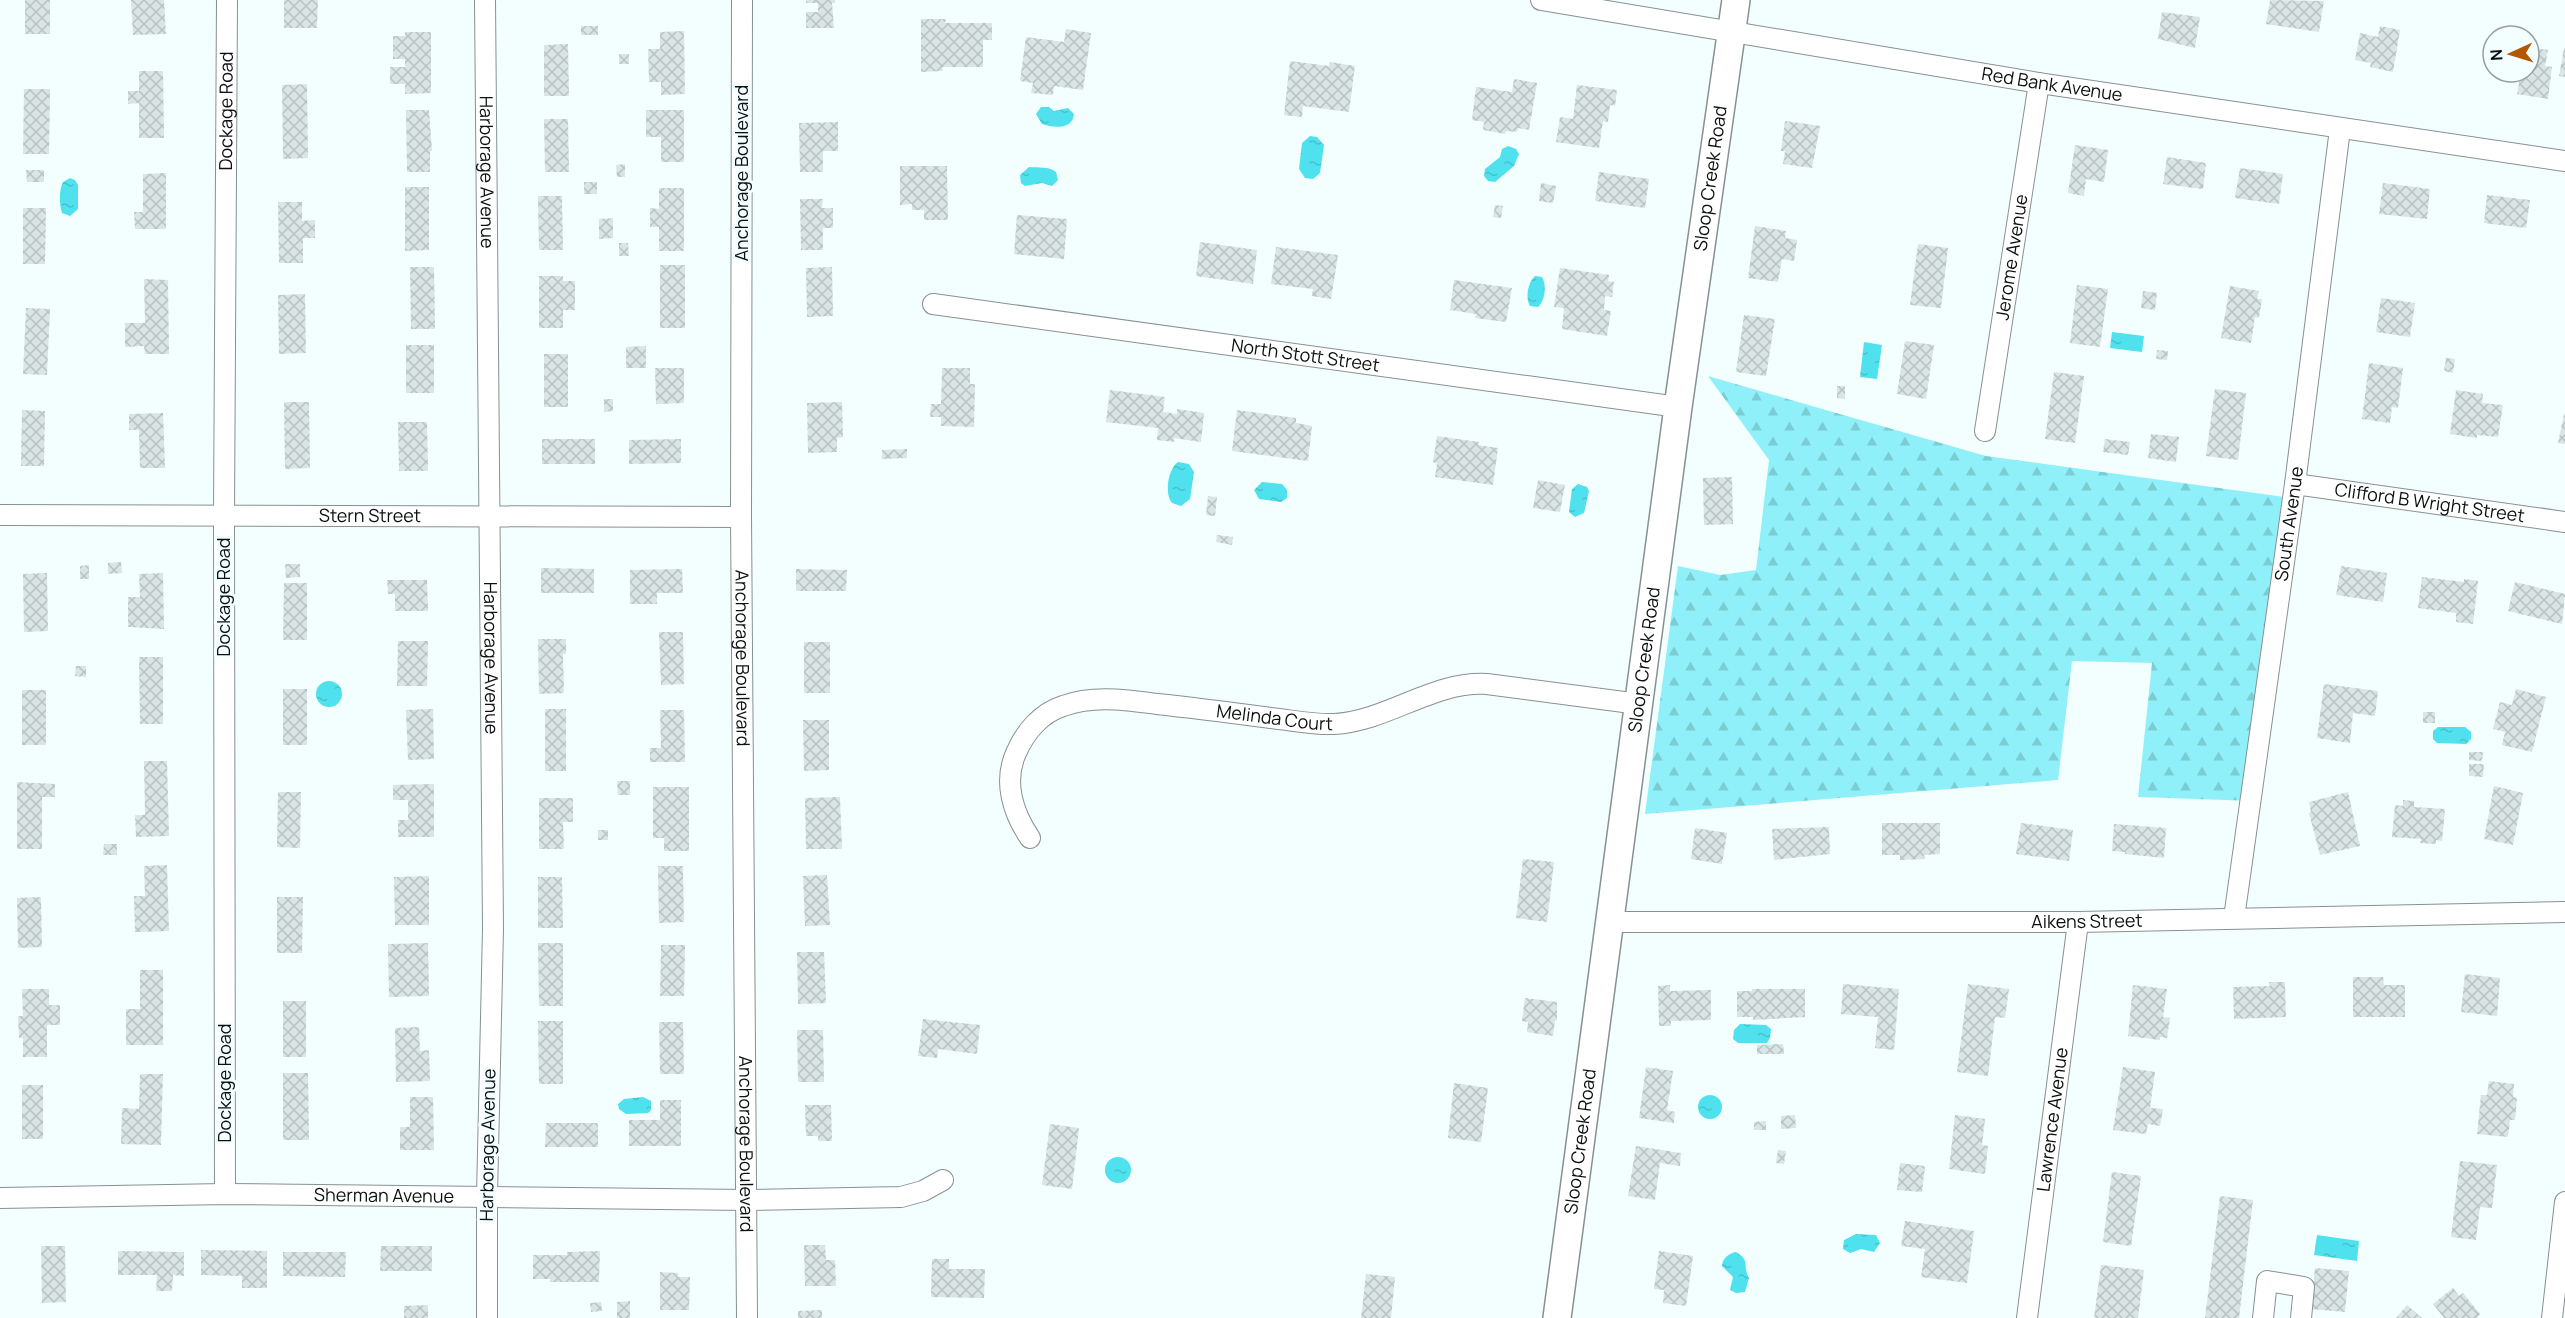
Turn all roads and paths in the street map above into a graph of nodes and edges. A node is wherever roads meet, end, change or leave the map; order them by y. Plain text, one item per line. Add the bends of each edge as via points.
1 (227, 0) edge
2 (485, 0) edge
3 (742, 0) edge
4 (1541, 0) edge
5 (1736, 0) edge
6 (1732, 31) junction
7 (2039, 83) junction
8 (2340, 129) junction
9 (2565, 161) edge
10 (933, 304) dead end
11 (1678, 407) junction
12 (1985, 431) dead end
13 (2295, 484) junction
14 (0, 515) edge
15 (488, 515) junction
16 (224, 516) junction
17 (741, 517) junction
18 (2565, 522) edge
19 (1639, 704) junction
20 (1030, 838) dead end
21 (2565, 912) edge
22 (2235, 918) junction
23 (1610, 922) junction
24 (2078, 922) junction
25 (943, 1180) dead end
26 (225, 1194) junction
27 (487, 1196) junction
28 (0, 1198) edge
29 (747, 1200) junction
30 (2565, 1203) edge
31 (487, 1318) edge
32 (747, 1318) edge
33 (1557, 1318) edge
34 (2027, 1318) edge
35 (2263, 1318) edge
36 (2301, 1318) edge
37 (2552, 1318) edge

1 - 16 street, Dockage Road
2 - 15 street, Harborage Avenue
3 - 17 street, Anchorage Boulevard
4 - 6 street, Red Bank Avenue
5 - 6 street, Sloop Creek Road
6 - 7 street, Red Bank Avenue
6 - 11 street, Sloop Creek Road
7 - 8 street, Red Bank Avenue
7 - 12 street, Jerome Avenue
8 - 9 street, Red Bank Avenue
8 - 13 street, South Avenue
10 - 11 street, North Stott Street
11 - 19 street, Sloop Creek Road
13 - 18 street, Clifford B Wright Street
13 - 22 street, South Avenue
14 - 16 street, Stern Street
15 - 16 street, Stern Street
15 - 17 street, Stern Street
15 - 27 street, Harborage Avenue via 493,929
16 - 26 street, Dockage Road
17 - 29 street, Anchorage Boulevard
19 - 20 street, Melinda Court via 1463,684 1371,718 1333,724 1117,699 1078,701 1045,715 1023,739 1015,755 1010,782 1013,807
19 - 23 street, Sloop Creek Road
21 - 22 street, Aikens Street
22 - 24 street, Aikens Street
23 - 24 street, Aikens Street
23 - 33 street, Sloop Creek Road
24 - 34 street, Lawrence Avenue
25 - 29 street, Sherman Avenue via 901,1197
26 - 27 street, Sherman Avenue
26 - 28 street, Sherman Avenue
27 - 29 street, Sherman Avenue
27 - 31 street, Harborage Avenue
29 - 32 street, Anchorage Boulevard
30 - 37 street
35 - 36 street via 2267,1281 2304,1287

